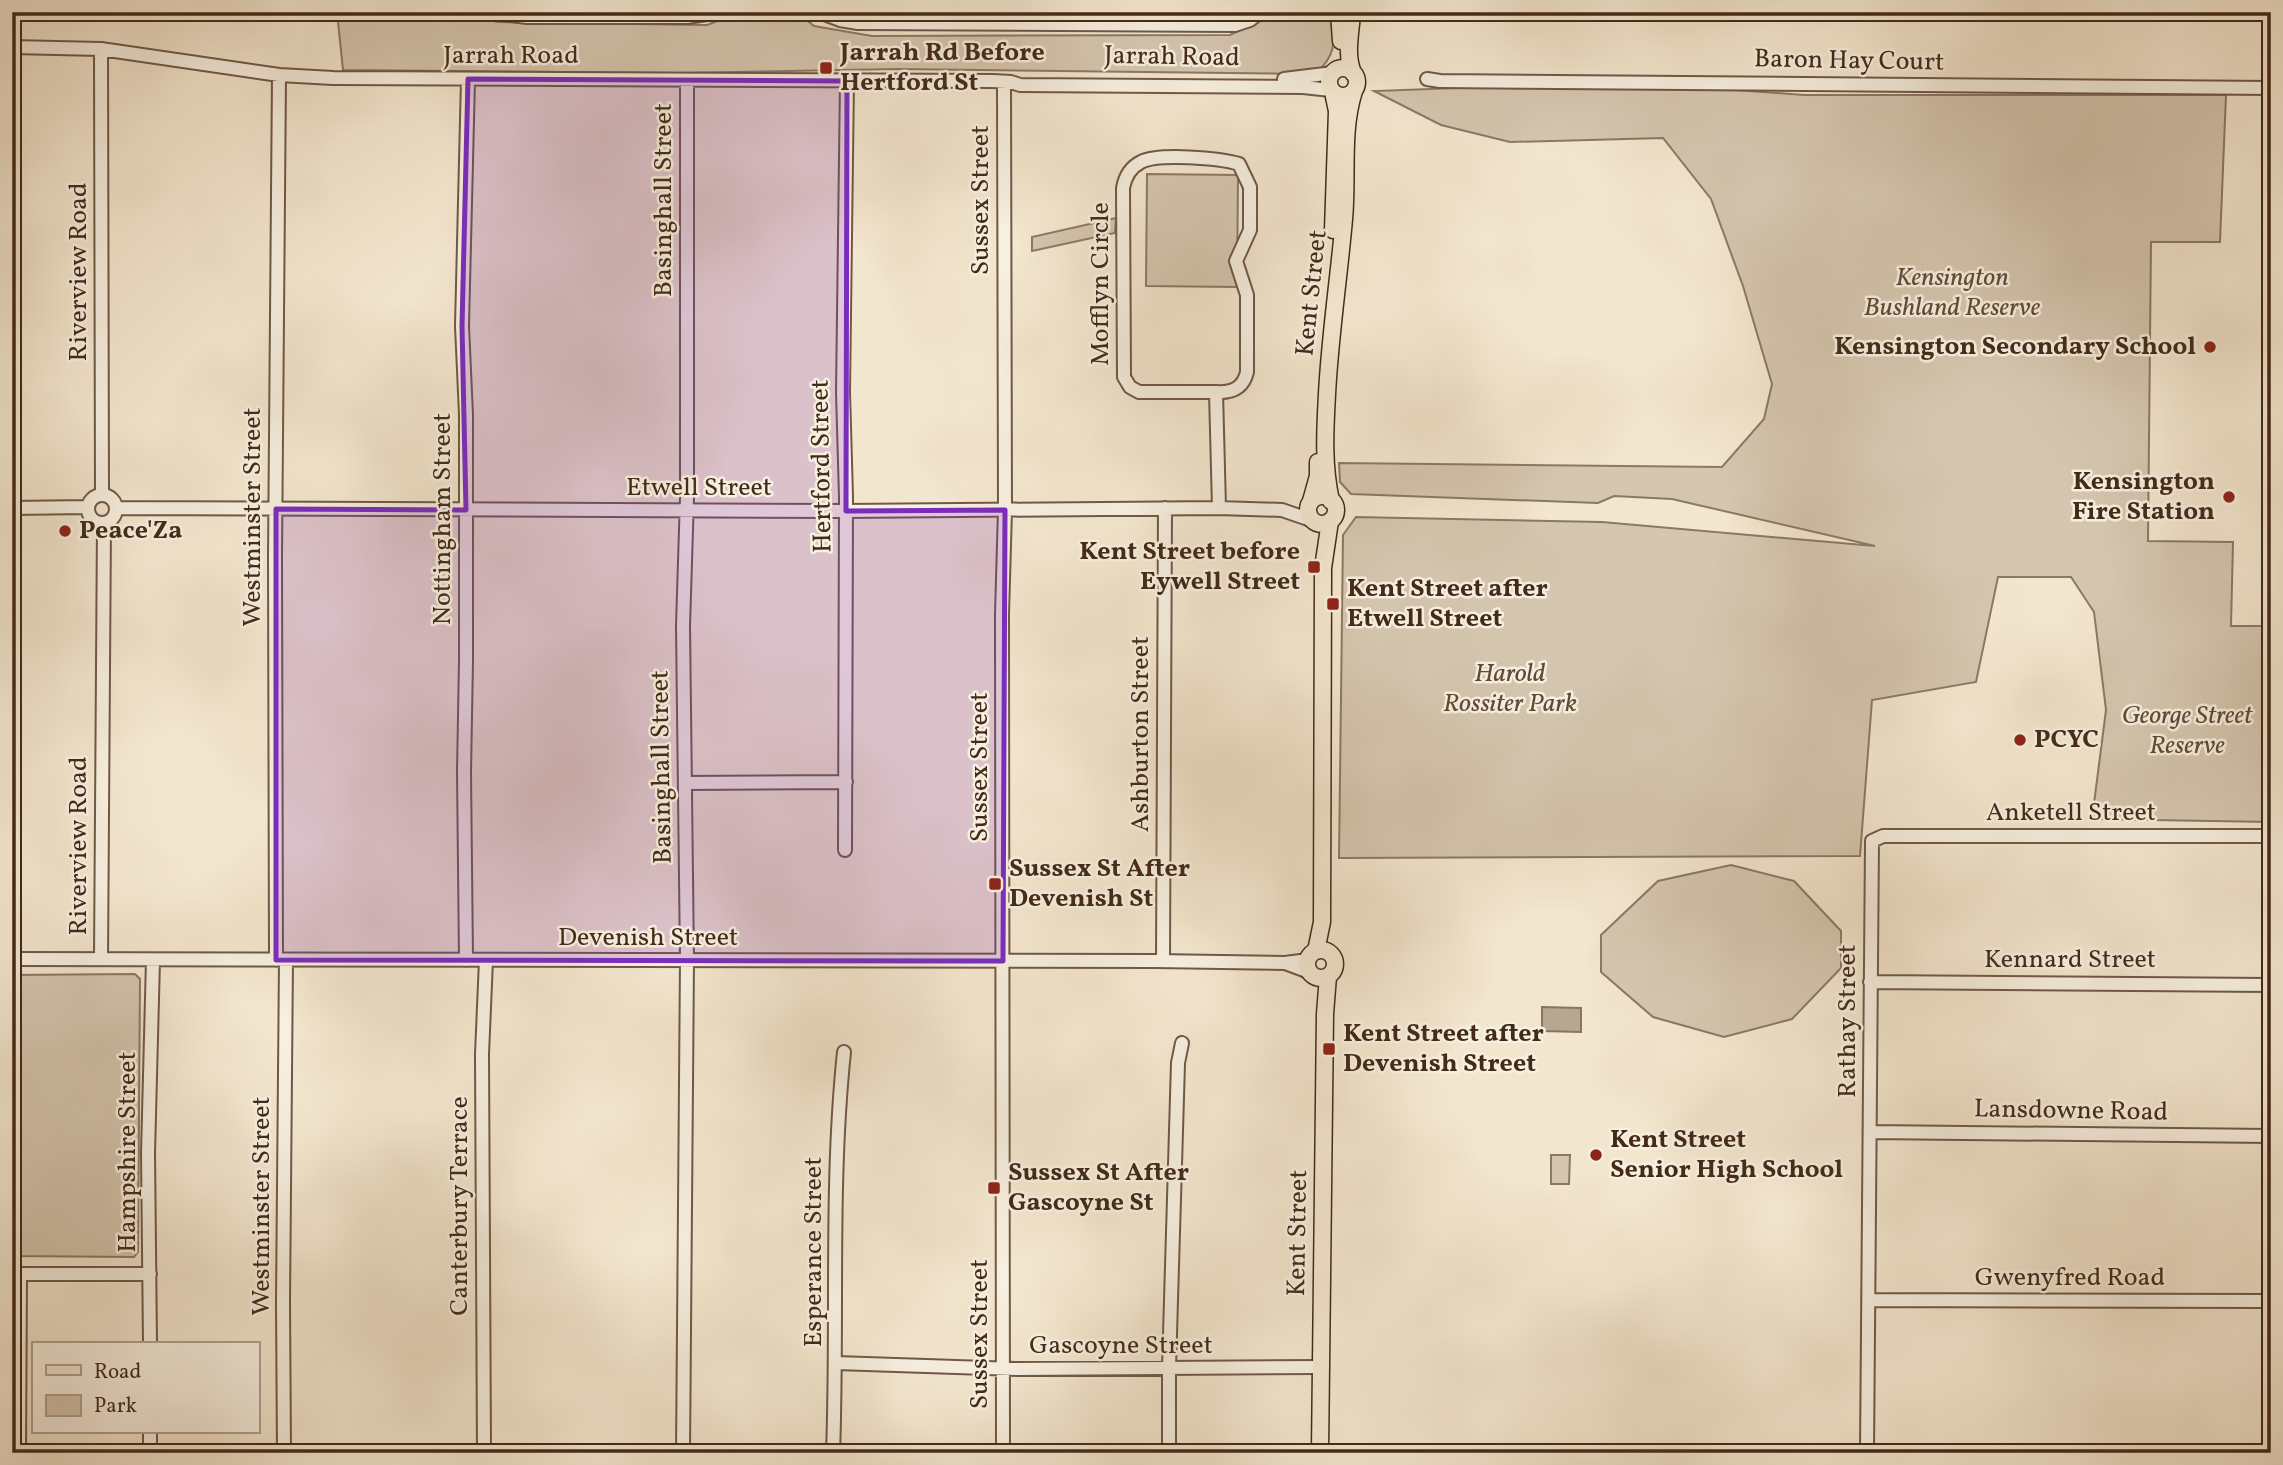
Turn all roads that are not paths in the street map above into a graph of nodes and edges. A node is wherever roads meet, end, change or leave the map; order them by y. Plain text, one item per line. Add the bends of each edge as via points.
1 (487, 12) edge
2 (719, 12) edge
3 (819, 12) edge
4 (1260, 12) edge
5 (1339, 12) edge
6 (1352, 12) edge
7 (946, 18) edge
8 (1115, 18) edge
9 (12, 47) edge
10 (101, 49) junction
11 (1334, 71) junction
12 (1353, 73) junction
13 (279, 75) junction
14 (468, 79) junction
15 (1427, 79) dead end
16 (687, 80) junction
17 (847, 81) junction
18 (1008, 82) junction
19 (2271, 88) edge
20 (1332, 91) junction
21 (1354, 91) junction
22 (1216, 392) junction
23 (102, 494) junction
24 (1311, 501) junction
25 (1332, 501) junction
26 (88, 507) junction
27 (12, 508) edge
28 (116, 508) junction
29 (1165, 508) junction
30 (1219, 508) junction
31 (276, 509) junction
32 (466, 510) junction
33 (686, 510) junction
34 (1005, 510) junction
35 (1282, 510) junction
36 (845, 511) junction
37 (1312, 520) junction
38 (1330, 521) junction
39 (104, 523) junction
40 (1324, 552) junction
41 (846, 782) junction
42 (685, 783) junction
43 (2271, 836) edge
44 (1872, 841) joint
45 (845, 850) dead end
46 (12, 959) edge
47 (102, 959) junction
48 (153, 960) junction
49 (281, 960) junction
50 (466, 960) junction
51 (486, 960) junction
52 (687, 960) junction
53 (1003, 961) junction
54 (1163, 961) junction
55 (1317, 965) junction
56 (1870, 982) junction
57 (2271, 985) edge
58 (1182, 1043) dead end
59 (844, 1052) dead end
60 (1871, 1132) junction
61 (2271, 1136) edge
62 (16, 1274) edge
63 (150, 1274) junction
64 (1869, 1300) junction
65 (2271, 1301) edge
66 (150, 1342) edge
67 (836, 1363) junction
68 (1321, 1367) junction
69 (1003, 1368) junction
70 (1169, 1368) junction
71 (150, 1434) edge
72 (19, 1453) edge
73 (150, 1453) edge
74 (285, 1453) edge
75 (484, 1453) edge
76 (684, 1453) edge
77 (833, 1453) edge
78 (1003, 1453) edge
79 (1169, 1453) edge
80 (1320, 1453) edge
81 (1867, 1453) edge

1 - 2 street via 527,17 687,17
3 - 7 street via 858,23
4 - 8 street via 1236,25
5 - 11 main road via 1341,44
6 - 12 main road via 1348,45
7 - 8 street
9 - 10 street, Jarrah Road
10 - 13 street, Jarrah Road
10 - 23 street, Riverview Road
11 - 12 main road
11 - 18 street, Jarrah Road via 1290,79 1020,78
11 - 20 main road via 1329,83
12 - 21 main road via 1357,80
13 - 14 street, Jarrah Road
13 - 31 street, Westminster Street
14 - 16 street, Jarrah Road
14 - 32 street, Nottingham Street via 462,314
15 - 19 street, Baron Hay Court
16 - 17 street, Jarrah Road
16 - 33 street, Basinghall Street
17 - 18 street, Jarrah Road
17 - 36 street, Hertford Street
18 - 20 street, Jarrah Road
18 - 34 street, Sussex Street
20 - 21 main road via 1343,97
20 - 24 main road, Kent Street via 1337,111 1334,203 1318,477
21 - 25 main road, Kent Street via 1346,128 1346,199 1325,418 1324,461
22 - 22 street, Mofflyn Circle via 1237,388 1247,372 1247,295 1236,261 1250,230 1248,180 1239,164 1220,159 1144,160 1131,169 1123,188 1124,377 1139,392
22 - 30 street
23 - 26 street
23 - 28 street via 110,497
24 - 25 main road via 1320,497
24 - 35 street, Etwell Street
24 - 37 main road via 1308,511
25 - 38 main road via 1335,511
26 - 27 street
26 - 39 street via 92,519
28 - 31 street, Etwell Street
28 - 39 street
29 - 30 street, Etwell Street
29 - 34 street, Etwell Street
29 - 54 street, Ashburton Street
30 - 35 street, Etwell Street
31 - 32 street, Etwell Street
31 - 49 street, Westminster Street
32 - 33 street, Etwell Street
32 - 50 street, Nottingham Street
33 - 36 street, Etwell Street
33 - 42 street, Basinghall Street
34 - 36 street, Etwell Street
34 - 53 street, Sussex Street
35 - 37 street, Etwell Street
36 - 41 street, Hertford Street
37 - 38 main road via 1320,524
37 - 40 main road, Kent Street
38 - 40 main road, Kent Street
39 - 47 street, Riverview Road
40 - 55 main road, Kent Street via 1322,922
41 - 42 street
41 - 45 street, Hertford Street
42 - 52 street, Basinghall Street
43 - 44 street, Anketell Street via 1883,836
44 - 56 street, Rathay Street
46 - 47 street, Devenish Street
47 - 48 street, Devenish Street
48 - 49 street, Devenish Street
48 - 63 street, Hampshire Street
49 - 50 street, Devenish Street
49 - 74 street, Westminster Street
50 - 51 street, Devenish Street
51 - 52 street, Devenish Street
51 - 75 street, Canterbury Terrace via 482,1054
52 - 53 street, Devenish Street
52 - 76 street, Basinghall Street
53 - 54 street, Devenish Street
53 - 69 street, Sussex Street
54 - 55 street, Devenish Street
55 - 68 main road, Kent Street via 1325,1014
56 - 57 street, Kennard Street
56 - 60 street, Rathay Street
58 - 70 street
59 - 67 street, Esperance Street via 836,1189
60 - 61 street, Lansdowne Road
60 - 64 street, Rathay Street
62 - 63 street
62 - 72 street
63 - 66 street, Hampshire Street
64 - 65 street, Gwenyfred Road
64 - 81 street, Rathay Street
67 - 69 street, Gascoyne Street
67 - 77 street, Esperance Street
68 - 70 street, Gascoyne Street
68 - 80 main road, Kent Street
69 - 70 street, Gascoyne Street
69 - 78 street, Sussex Street
70 - 79 street
71 - 73 street

